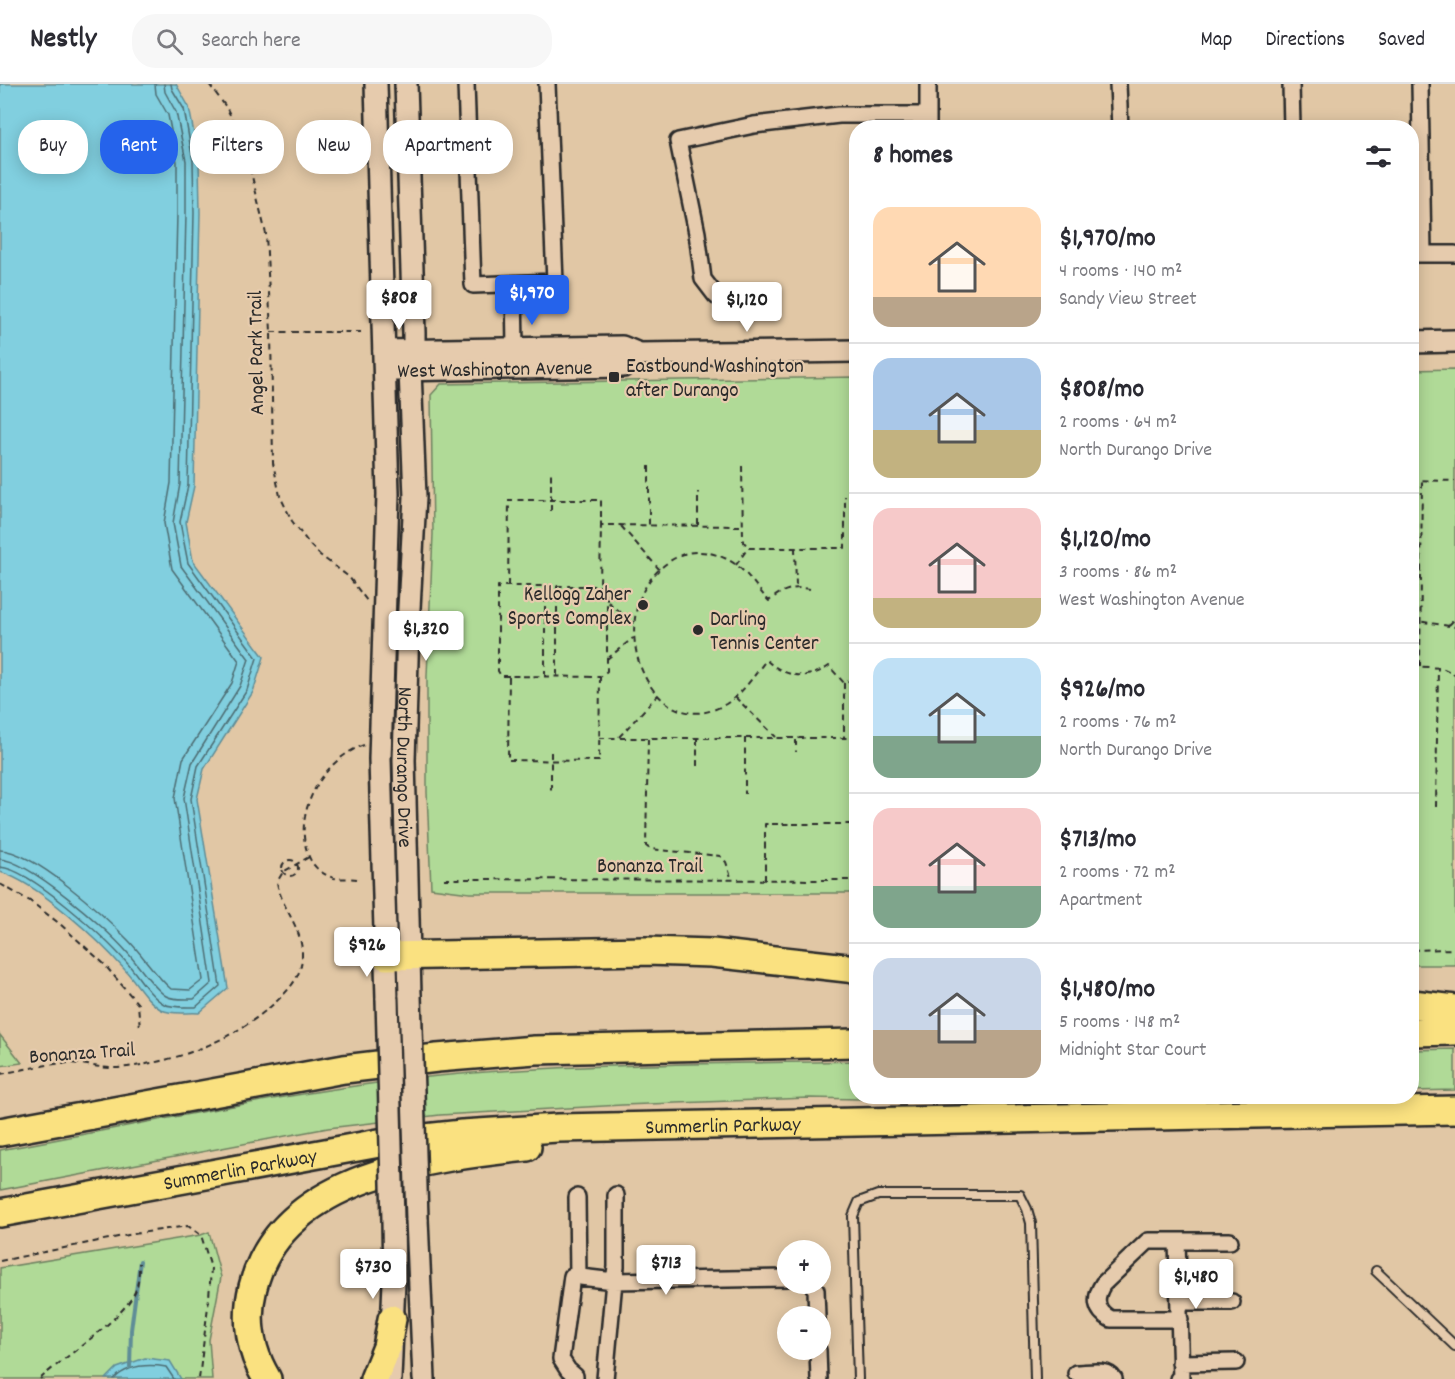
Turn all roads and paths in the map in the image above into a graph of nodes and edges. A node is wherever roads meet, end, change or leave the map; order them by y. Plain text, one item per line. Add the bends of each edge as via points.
1 (209, 84) edge
2 (376, 84) edge
3 (406, 84) edge
4 (466, 84) edge
5 (547, 84) edge
6 (928, 84) edge
7 (1118, 84) edge
8 (1291, 84) edge
9 (1420, 84) edge
10 (913, 120) edge
11 (928, 120) edge
12 (1120, 120) edge
13 (1292, 120) edge
14 (1419, 141) edge
15 (1419, 254) edge
16 (1455, 254) edge
17 (514, 284) junction
18 (716, 296) dead end
19 (271, 332) junction
20 (362, 332) dead end
21 (1455, 341) edge
22 (1419, 342) edge
23 (515, 349) junction
24 (849, 351) edge
25 (639, 354) junction
26 (412, 360) junction
27 (384, 361) junction
28 (649, 466) dead end
29 (742, 466) dead end
30 (551, 469) dead end
31 (1422, 480) joint
32 (1455, 481) edge
33 (698, 492) dead end
34 (844, 496) dead end
35 (551, 500) junction
36 (551, 511) dead end
37 (601, 525) junction
38 (620, 525) junction
39 (649, 525) junction
40 (698, 526) junction
41 (743, 526) junction
42 (749, 548) junction
43 (795, 548) junction
44 (736, 565) junction
45 (659, 569) junction
46 (508, 586) junction
47 (545, 586) junction
48 (557, 586) junction
49 (600, 586) junction
50 (795, 587) junction
51 (810, 589) dead end
52 (367, 600) dead end
53 (607, 602) junction
54 (1455, 619) edge
55 (1421, 621) junction
56 (634, 623) junction
57 (1449, 625) junction
58 (1455, 627) edge
59 (634, 637) junction
60 (607, 659) junction
61 (1420, 666) joint
62 (1438, 668) junction
63 (1455, 674) edge
64 (509, 676) junction
65 (545, 677) junction
66 (556, 677) junction
67 (600, 677) junction
68 (849, 681) edge
69 (844, 683) junction
70 (658, 695) junction
71 (735, 697) junction
72 (599, 738) junction
73 (618, 738) junction
74 (745, 738) junction
75 (777, 738) junction
76 (795, 738) junction
77 (844, 738) junction
78 (849, 738) edge
79 (648, 739) junction
80 (697, 739) junction
81 (364, 745) dead end
82 (550, 752) dead end
83 (795, 752) dead end
84 (550, 761) junction
85 (697, 770) dead end
86 (550, 789) dead end
87 (745, 794) dead end
88 (1436, 807) dead end
89 (849, 824) edge
90 (309, 857) junction
91 (297, 864) junction
92 (283, 872) junction
93 (357, 879) dead end
94 (444, 879) dead end
95 (732, 880) junction
96 (765, 880) junction
97 (849, 880) edge
98 (0, 884) edge
99 (1455, 949) edge
100 (1419, 950) edge
101 (397, 956) junction
102 (849, 968) edge
103 (1419, 1005) edge
104 (1455, 1009) edge
105 (140, 1028) dead end
106 (1455, 1031) edge
107 (1419, 1032) edge
108 (849, 1043) edge
109 (0, 1074) edge
110 (1455, 1110) edge
111 (761, 1124) junction
112 (0, 1132) edge
113 (616, 1195) dead end
114 (577, 1197) dead end
115 (0, 1213) edge
116 (1230, 1240) dead end
117 (1177, 1241) junction
118 (0, 1261) edge
119 (140, 1263) dead end
120 (1376, 1271) dead end
121 (578, 1277) junction
122 (777, 1278) edge
123 (614, 1281) junction
124 (1179, 1302) junction
125 (1232, 1302) dead end
126 (392, 1319) junction
127 (1180, 1319) junction
128 (1455, 1346) edge
129 (818, 1360) edge
130 (1236, 1362) dead end
131 (1076, 1373) dead end
132 (1180, 1374) edge
133 (40, 1379) edge
134 (199, 1379) edge
135 (267, 1379) edge
136 (374, 1379) edge
137 (390, 1379) edge
138 (424, 1379) edge
139 (575, 1379) edge
140 (605, 1379) edge
141 (819, 1379) edge
142 (858, 1379) edge
143 (1035, 1379) edge
144 (1114, 1379) edge

1 - 19 path, Angel Park Trail via 239,132 249,164 268,245
2 - 27 main road, North Durango Drive
3 - 26 main road, North Durango Drive
4 - 17 street via 473,285
5 - 17 street via 555,282
6 - 11 street
7 - 12 street
8 - 13 street
9 - 14 street
10 - 18 street via 839,115 754,124 678,141 703,279
15 - 16 street
17 - 23 street
19 - 20 path
19 - 52 path, Angel Park Trail via 273,463 280,496 305,539 349,577
21 - 22 main road
23 - 25 main road, West Washington Avenue via 622,347
23 - 26 main road, West Washington Avenue
24 - 25 main road, West Washington Avenue
25 - 26 main road, West Washington Avenue via 623,366
26 - 27 main road, West Washington Avenue
26 - 101 main road, North Durango Drive via 415,496
27 - 101 main road, North Durango Drive via 387,494 380,759
28 - 39 path
29 - 41 path
30 - 35 path
31 - 32 path
31 - 55 path
33 - 40 path
34 - 43 path via 845,548
35 - 36 path
35 - 37 path via 601,500
35 - 46 path via 509,500
37 - 38 path
37 - 49 path
38 - 39 path
38 - 45 path
39 - 40 path
40 - 41 path
41 - 42 path via 743,541
42 - 43 path
42 - 44 path
43 - 50 path
44 - 45 path via 702,552 679,555
44 - 50 path via 769,601
45 - 56 path via 640,596
46 - 47 path
46 - 64 path via 498,586 498,671 501,676
47 - 48 path
47 - 65 path
48 - 49 path
48 - 66 path
49 - 53 path via 607,591
50 - 51 path
53 - 56 path
53 - 60 path
54 - 57 path
55 - 57 path
55 - 61 path
56 - 59 path
57 - 58 path
59 - 60 path
59 - 70 path via 645,680
60 - 67 path via 607,671
61 - 62 path
62 - 63 path
62 - 88 path
64 - 65 path
64 - 84 path via 508,760
65 - 66 path
66 - 67 path
67 - 72 path
68 - 69 path
69 - 71 path via 829,666 801,676 784,674 766,660
69 - 77 path
70 - 71 path via 676,707 698,712 717,708
70 - 73 path
71 - 75 path
72 - 73 path
72 - 84 path via 599,761
73 - 79 path
74 - 75 path
74 - 80 path
74 - 87 path
75 - 76 path
76 - 77 path
76 - 83 path
77 - 78 path
79 - 80 path
79 - 95 path via 646,846 720,856
80 - 85 path
81 - 90 path via 331,768 308,804 303,834
82 - 84 path
84 - 86 path
89 - 96 path via 765,824
90 - 91 path
90 - 93 path via 320,871 335,878
91 - 92 path
91 - 92 path via 295,874 287,876
91 - 92 path via 286,860 281,867
92 - 109 path, Bonanza Trail via 278,877 278,889 300,939 300,969 288,991 249,1023 213,1044 173,1058 117,1068 69,1063
94 - 95 path, Bonanza Trail
95 - 96 path, Bonanza Trail
96 - 97 path, Bonanza Trail
98 - 105 path via 60,924 103,963 138,1004
99 - 100 path
101 - 102 highway via 646,951 712,953
101 - 126 main road, North Durango Drive, bridge via 387,999
101 - 138 main road, North Durango Drive, bridge via 410,996
103 - 104 highway
106 - 107 highway
108 - 112 highway via 535,1050 437,1058 344,1069
110 - 111 highway, Summerlin Parkway
111 - 115 highway, Summerlin Parkway via 558,1128 379,1143
111 - 135 highway via 463,1154 387,1170 344,1187 294,1221 260,1264 250,1297 249,1327 255,1355
113 - 123 street
114 - 121 street
116 - 117 street
117 - 124 street
117 - 127 street via 1148,1241 1103,1284 1096,1300 1101,1312 1111,1319
118 - 134 path via 188,1226 201,1235 211,1268
119 - 133 path via 137,1287 126,1305 93,1338
120 - 128 lane
121 - 123 street
121 - 139 street via 572,1276 561,1359
122 - 123 street
123 - 140 street
124 - 125 street
124 - 127 street
126 - 136 highway via 387,1347
126 - 137 main road, North Durango Drive
127 - 132 street
129 - 141 street
130 - 132 street
131 - 144 street via 1105,1372
142 - 143 lane via 853,1216 859,1202 878,1195 1020,1195 1031,1223

